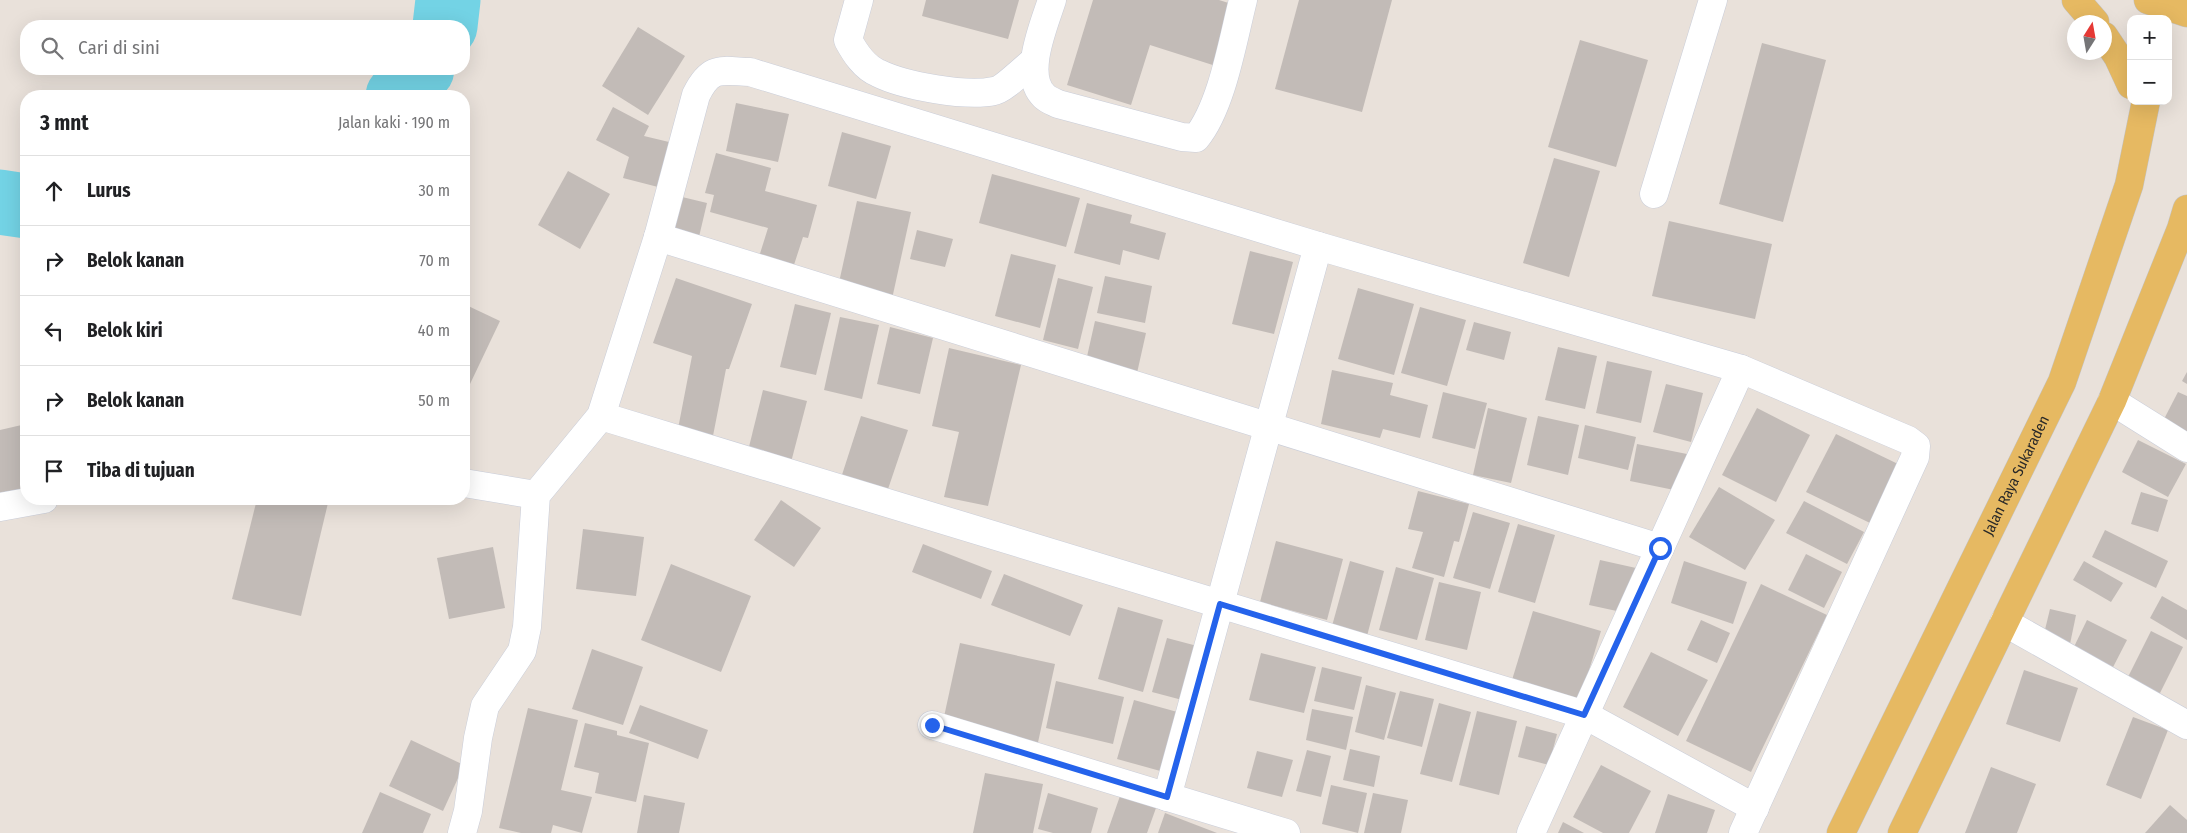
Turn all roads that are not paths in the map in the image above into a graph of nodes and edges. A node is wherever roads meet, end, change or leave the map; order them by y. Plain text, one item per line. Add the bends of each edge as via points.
1 (858, 0) edge
2 (1052, 0) edge
3 (1243, 0) edge
4 (1713, 0) edge
5 (2076, 0) edge
6 (2089, 15) edge
7 (2112, 48) edge
8 (1034, 61) junction
9 (2127, 76) edge
10 (2143, 105) edge
11 (1654, 194) dead end
12 (2186, 218) edge
13 (658, 237) junction
14 (1318, 246) junction
15 (1740, 369) junction
16 (2112, 401) junction
17 (601, 416) junction
18 (1269, 426) junction
19 (2187, 448) edge
20 (470, 483) edge
21 (536, 496) junction
22 (20, 503) edge
23 (0, 507) edge
24 (1660, 548) junction
25 (1220, 604) junction
26 (2004, 622) junction
27 (1584, 715) junction
28 (932, 725) dead end
29 (2187, 725) edge
30 (1167, 797) junction
31 (1755, 808) junction
32 (462, 833) edge
33 (1286, 833) edge
34 (1531, 833) edge
35 (1742, 833) edge
36 (1841, 833) edge
37 (1902, 833) edge

1 - 8 street via 848,40 856,56 877,73 915,86 956,92 996,91
2 - 8 street
3 - 8 street via 1225,74 1203,129 1196,138 1058,104 1044,96 1036,82
4 - 11 street
5 - 6 main road
7 - 9 main road
10 - 36 main road, Jalan Raya Sukaraden via 2129,185 2062,382
12 - 16 main road
13 - 14 street via 696,95 704,78 720,71 750,72
13 - 17 street
13 - 18 street
14 - 15 street
14 - 18 street
15 - 24 street
15 - 31 street via 1916,446 1916,457
16 - 19 street
16 - 26 main road
17 - 21 street
17 - 25 street
18 - 24 street
18 - 25 street
20 - 21 street
21 - 32 street via 527,627 522,651 485,706
22 - 23 street
24 - 27 street
25 - 27 street
25 - 30 street
26 - 29 street
26 - 37 main road
27 - 31 street
27 - 34 street
28 - 30 street
30 - 33 street
31 - 35 street

